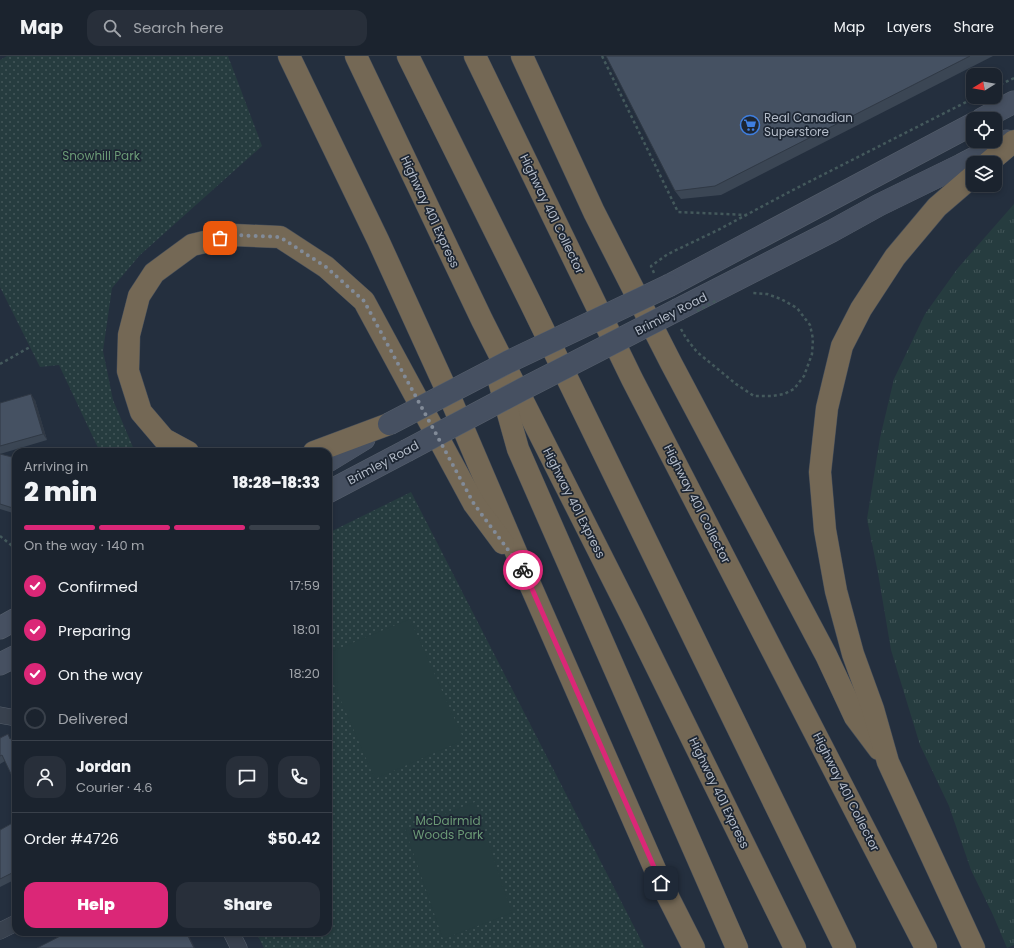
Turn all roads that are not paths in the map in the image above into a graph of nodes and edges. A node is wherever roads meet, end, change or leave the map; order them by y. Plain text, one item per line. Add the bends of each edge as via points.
1 (289, 56) edge
2 (356, 56) edge
3 (408, 56) edge
4 (475, 56) edge
5 (522, 56) edge
6 (1014, 102) edge
7 (995, 112) edge
8 (966, 128) edge
9 (1014, 137) edge
10 (1014, 141) edge
11 (996, 156) edge
12 (966, 182) edge
13 (482, 320) junction
14 (389, 424) junction
15 (181, 448) edge
16 (325, 448) edge
17 (332, 459) edge
18 (332, 490) edge
19 (525, 573) junction
20 (12, 621) edge
21 (0, 628) edge
22 (12, 658) edge
23 (0, 664) edge
24 (0, 715) edge
25 (12, 717) edge
26 (888, 762) junction
27 (818, 892) junction
28 (12, 925) edge
29 (0, 931) edge
30 (233, 936) edge
31 (239, 948) edge
32 (694, 948) edge
33 (737, 948) edge
34 (795, 948) edge
35 (845, 948) edge
36 (857, 948) edge
37 (926, 948) edge
38 (974, 948) edge

1 - 19 highway via 382,247
2 - 13 highway, Highway 401 Express
3 - 27 highway
4 - 37 highway, Highway 401 Collector via 632,379
5 - 26 highway via 594,212 675,370 826,655 855,717
6 - 7 main road
8 - 14 main road, bridge via 670,285 508,362
9 - 18 main road, Brimley Road, bridge
10 - 11 highway
12 - 26 highway via 937,207 895,257 861,309 842,346 827,408 820,472 824,530 836,591 853,654 873,708
13 - 33 highway via 518,449
13 - 34 highway, Highway 401 Express
14 - 16 highway
14 - 17 main road
15 - 19 highway via 164,439 142,412 128,371 129,335 139,296 154,273 192,245 234,235 280,237 326,267 364,301 474,504
19 - 32 highway via 661,883
20 - 21 main road
22 - 23 main road
24 - 25 street
26 - 38 highway
27 - 35 highway
27 - 36 highway
28 - 29 street
30 - 31 street

